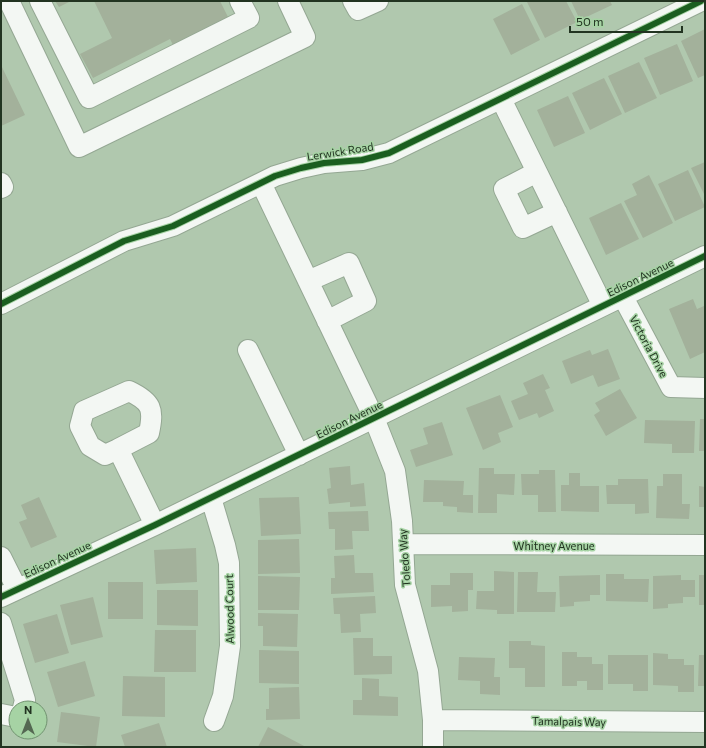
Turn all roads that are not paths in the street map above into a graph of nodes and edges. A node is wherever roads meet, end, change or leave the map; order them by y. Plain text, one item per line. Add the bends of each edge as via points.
1 (9, 1) edge
2 (40, 1) edge
3 (240, 1) edge
4 (288, 1) edge
5 (353, 1) edge
6 (378, 1) edge
7 (701, 1) edge
8 (501, 99) junction
9 (537, 172) junction
10 (1, 183) edge
11 (261, 183) junction
12 (1, 188) edge
13 (557, 212) junction
14 (705, 256) edge
15 (308, 281) junction
16 (623, 297) junction
17 (1, 304) edge
18 (603, 306) junction
19 (327, 320) junction
20 (248, 350) dead end
21 (705, 388) edge
22 (374, 418) junction
23 (118, 449) dead end
24 (299, 455) junction
25 (211, 498) junction
26 (155, 525) junction
27 (404, 544) junction
28 (705, 545) edge
29 (1, 557) edge
30 (9, 593) edge
31 (1, 623) edge
32 (25, 700) edge
33 (433, 720) junction
34 (214, 721) dead end
35 (705, 722) edge
36 (433, 747) edge

1 - 4 street via 79,147 305,37
2 - 3 street via 89,98 249,18
5 - 6 street via 358,10
7 - 8 street, Lerwick Road
8 - 9 street
8 - 11 street, Lerwick Road via 389,153 362,160 301,168
9 - 13 street
9 - 13 street via 504,189 523,228
10 - 12 street
11 - 15 street, Toledo Way
11 - 17 street, Lerwick Road via 173,226 124,241
13 - 18 street
14 - 16 street, Edison Avenue
15 - 19 street, Toledo Way
15 - 19 street via 349,263 366,301
16 - 18 street, Edison Avenue
16 - 21 street, Victoria Drive via 671,387
18 - 22 street, Edison Avenue
19 - 22 street, Toledo Way
20 - 24 street
22 - 24 street, Edison Avenue
22 - 27 street, Toledo Way via 395,471
23 - 26 street
24 - 25 street, Edison Avenue
25 - 26 street, Edison Avenue
25 - 34 street, Alwood Court via 229,563 230,646 223,696
26 - 30 street, Edison Avenue
27 - 28 street, Whitney Avenue
27 - 33 street, Toledo Way via 405,585 428,671
29 - 30 street
31 - 32 street
33 - 35 street, Tamalpais Way
33 - 36 street, Toledo Way

